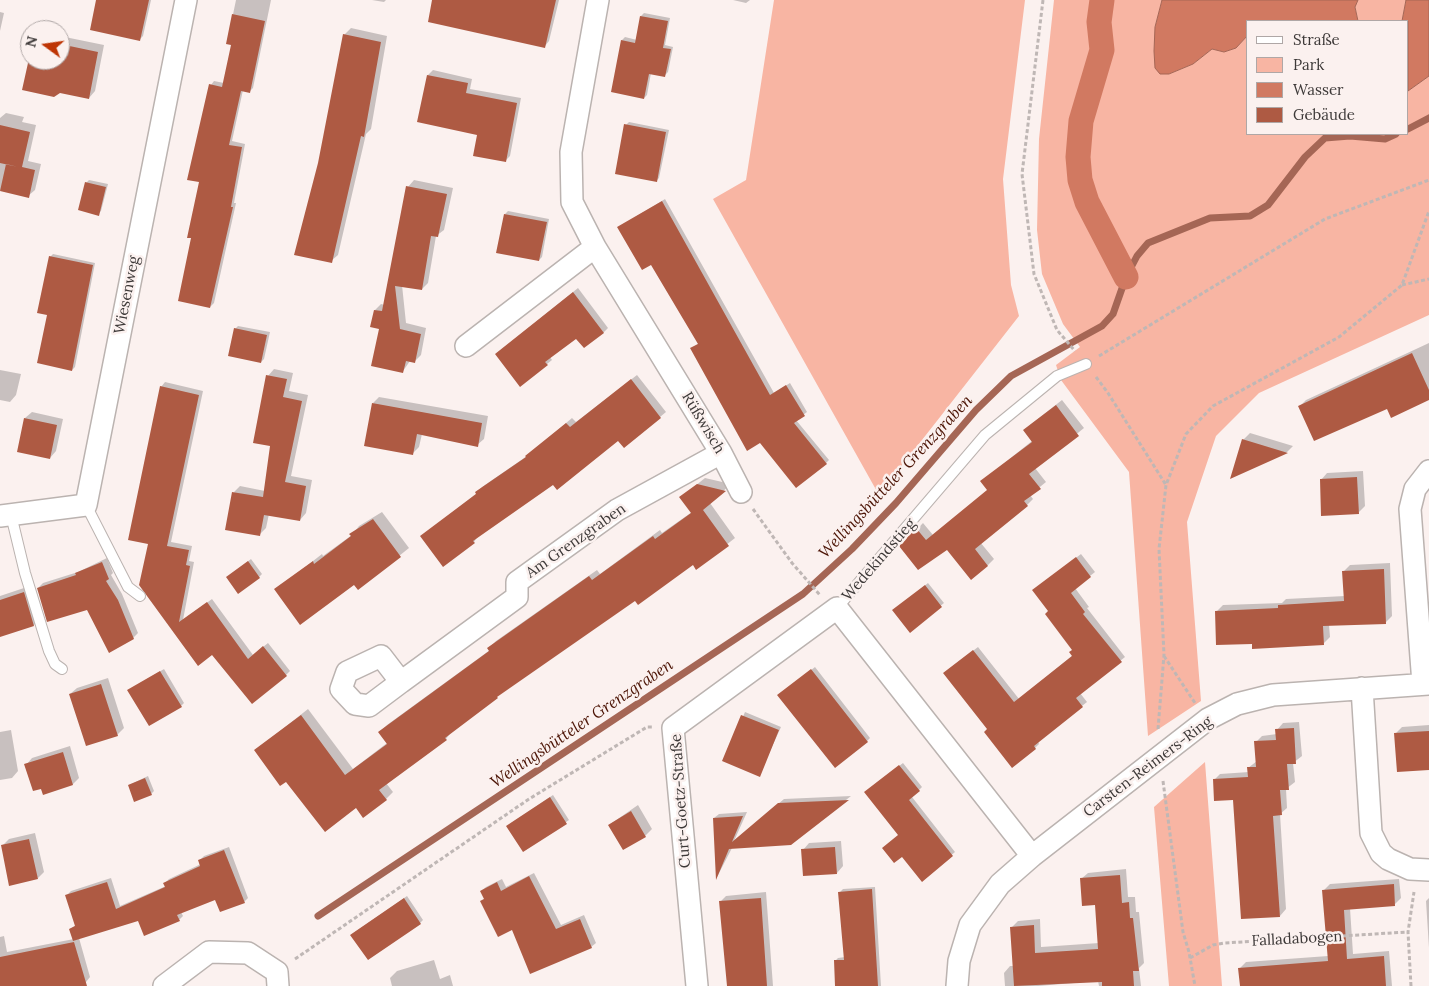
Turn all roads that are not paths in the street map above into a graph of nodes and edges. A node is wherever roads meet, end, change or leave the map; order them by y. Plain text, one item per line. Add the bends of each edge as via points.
1 (186, 0) edge
2 (598, 0) edge
3 (595, 247) junction
4 (466, 346) dead end
5 (1086, 364) road end
6 (721, 453) junction
7 (1429, 471) edge
8 (741, 492) road end
9 (86, 505) junction
10 (5, 516) edge
11 (140, 596) dead end
12 (837, 608) junction
13 (62, 669) dead end
14 (401, 682) dead end
15 (1426, 684) edge
16 (1362, 688) junction
17 (1032, 856) junction
18 (1422, 870) edge
19 (277, 979) edge
20 (164, 986) edge
21 (696, 986) edge
22 (957, 986) edge

1 - 9 street, Wiesenweg
2 - 3 street, Rüßwisch via 571,152 572,202
3 - 4 street
3 - 6 street, Rüßwisch
5 - 12 lane, Wedekindstieg via 1057,376 985,435
6 - 8 street, Rüßwisch
6 - 14 street, Am Grenzgraben via 617,510 517,582 517,597
7 - 15 street via 1415,489 1410,508
9 - 10 street
9 - 11 lane via 128,587
10 - 13 lane via 49,651
12 - 17 street, Wedekindstieg
12 - 21 street, Curt-Goetz-Straße via 673,728
15 - 16 street, Carsten-Reimers-Ring
16 - 17 street, Carsten-Reimers-Ring via 1273,695 1237,704 1208,719
16 - 18 street via 1372,833 1381,853 1388,859
17 - 22 street, Carsten-Reimers-Ring via 1000,884 970,925 958,961
19 - 20 street via 248,953 209,952

